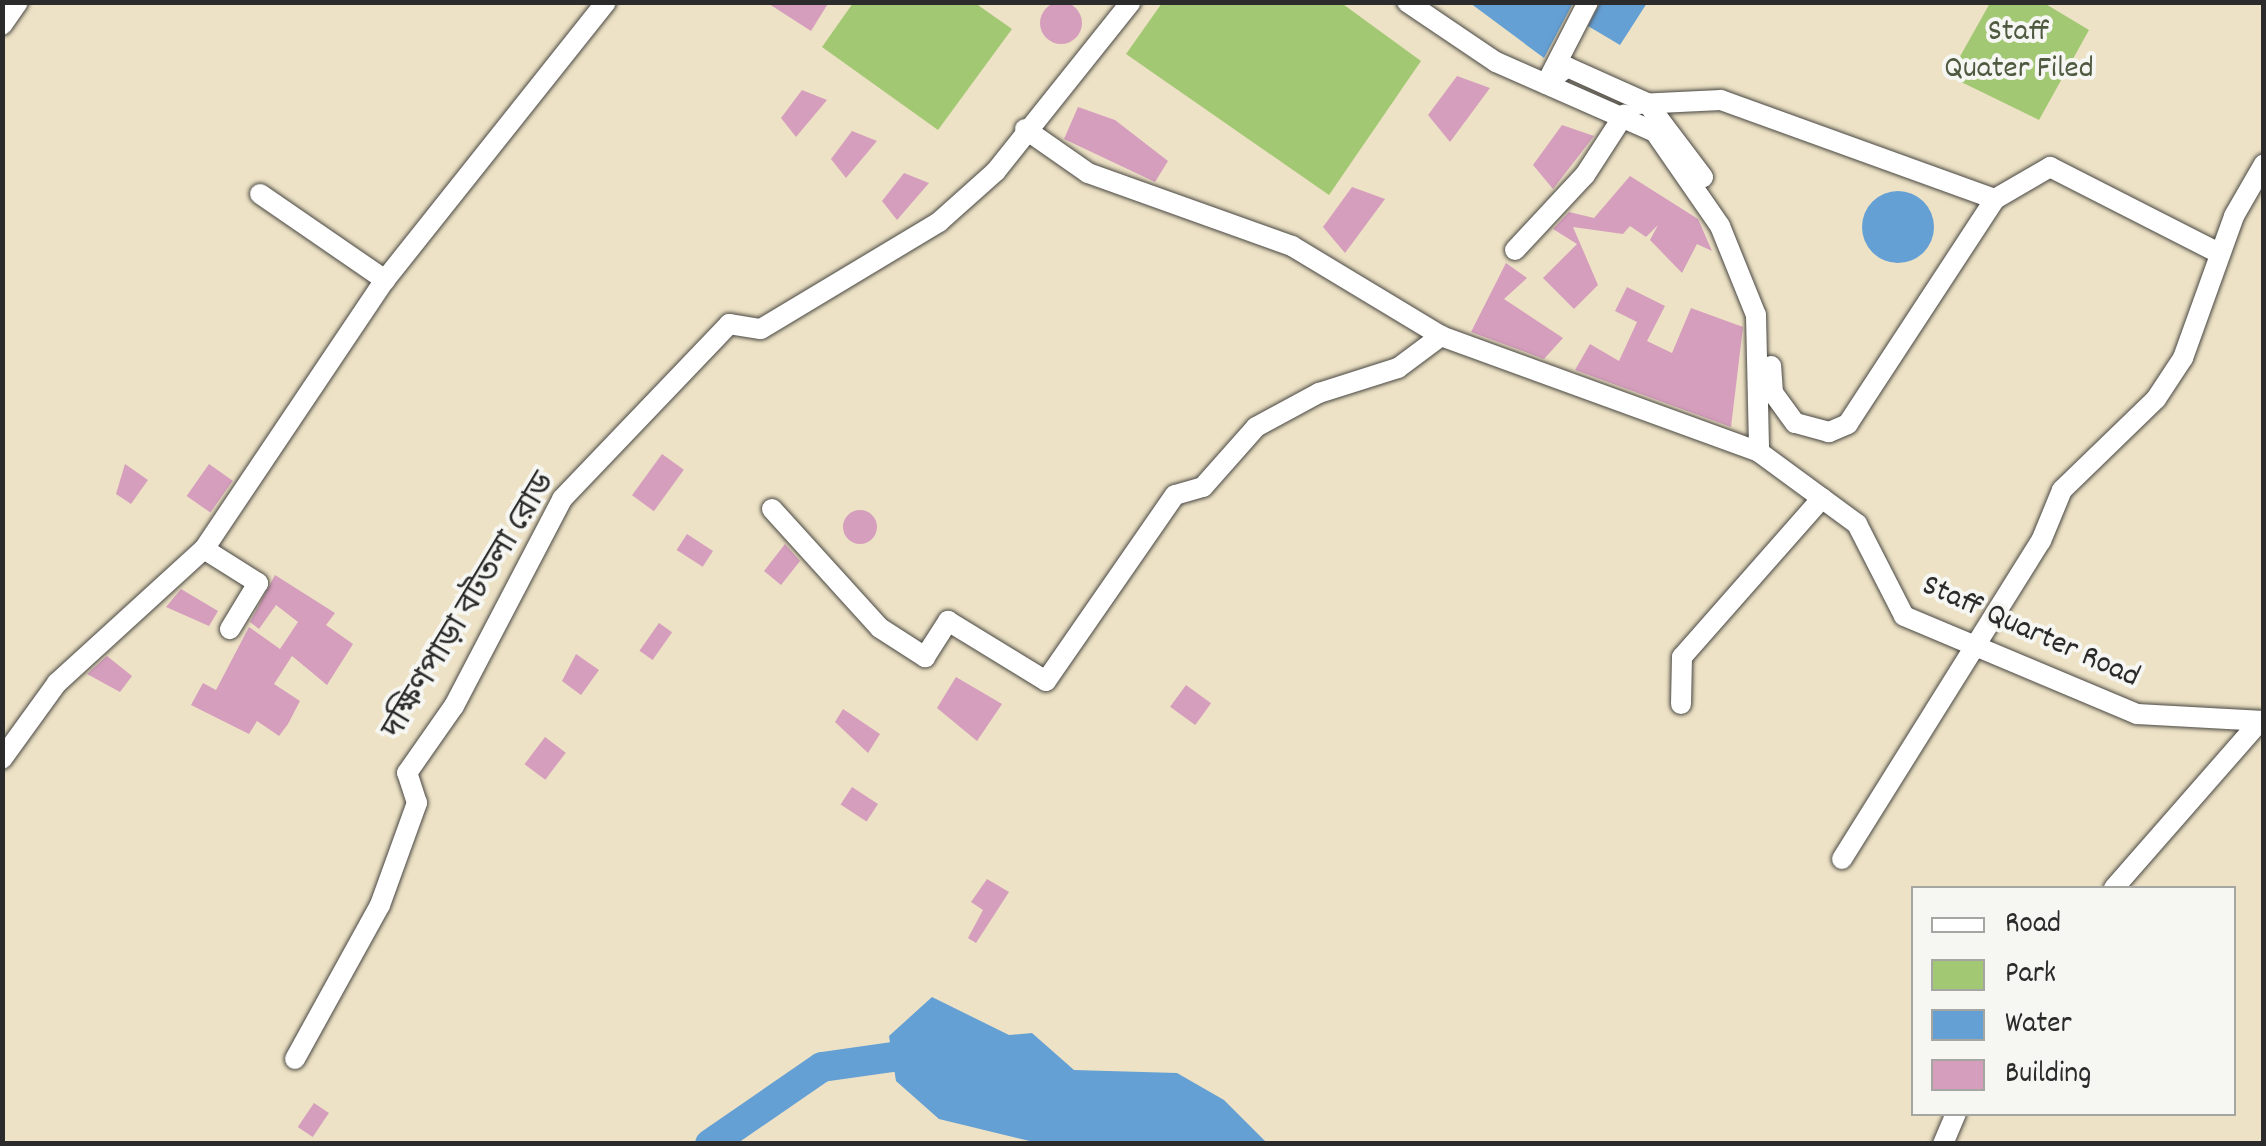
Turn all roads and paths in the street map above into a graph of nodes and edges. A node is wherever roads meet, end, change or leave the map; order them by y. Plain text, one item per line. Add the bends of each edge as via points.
1 (18, 2) edge
2 (606, 2) edge
3 (1131, 2) edge
4 (1407, 2) edge
5 (1588, 2) edge
6 (2, 25) edge
7 (1546, 84) junction
8 (1636, 107) junction
9 (1024, 129) junction
10 (2264, 164) edge
11 (260, 194) dead end
12 (1995, 200) junction
13 (1516, 250) dead end
14 (2219, 253) junction
15 (385, 280) junction
16 (1441, 336) junction
17 (1759, 452) junction
18 (1822, 498) junction
19 (772, 509) dead end
20 (204, 549) junction
21 (230, 629) dead end
22 (1973, 639) junction
23 (1681, 704) dead end
24 (2262, 721) edge
25 (2, 759) edge
26 (1842, 859) dead end
27 (2116, 886) edge
28 (295, 1059) dead end
29 (1955, 1116) edge
30 (1942, 1144) edge

1 - 6 street
2 - 15 street
3 - 9 street, দক্ষিণপাড়া বটতলা রোড
4 - 7 street
5 - 7 street
7 - 8 street
8 - 12 street via 1722,100
8 - 12 street via 1690,154 1732,231 1766,317 1773,393 1807,432 1848,424
8 - 13 street via 1585,176
8 - 17 street via 1697,186 1739,268 1761,349
9 - 16 street, Staff Quarter Road via 1088,173 1292,246
9 - 28 street, দক্ষিণপাড়া বটতলা রোড via 996,171 940,222 761,329 729,324 562,499 454,706 406,773 417,802 380,905
10 - 14 street
11 - 15 street
12 - 14 street via 2050,167
14 - 22 street via 2183,358 2156,399 2078,466 2041,542
15 - 20 street
16 - 17 street, Staff Quarter Road
16 - 19 street via 1398,368 1319,393 1256,426 1202,486 1175,495 1046,681 948,621 926,657 910,648 854,603
17 - 18 street, Staff Quarter Road
18 - 22 street, Staff Quarter Road via 1857,524 1904,616
18 - 23 street via 1682,657
20 - 21 street via 258,583
20 - 25 street via 57,683
22 - 24 street, Staff Quarter Road via 2137,714
22 - 26 street
24 - 27 street
29 - 30 street

